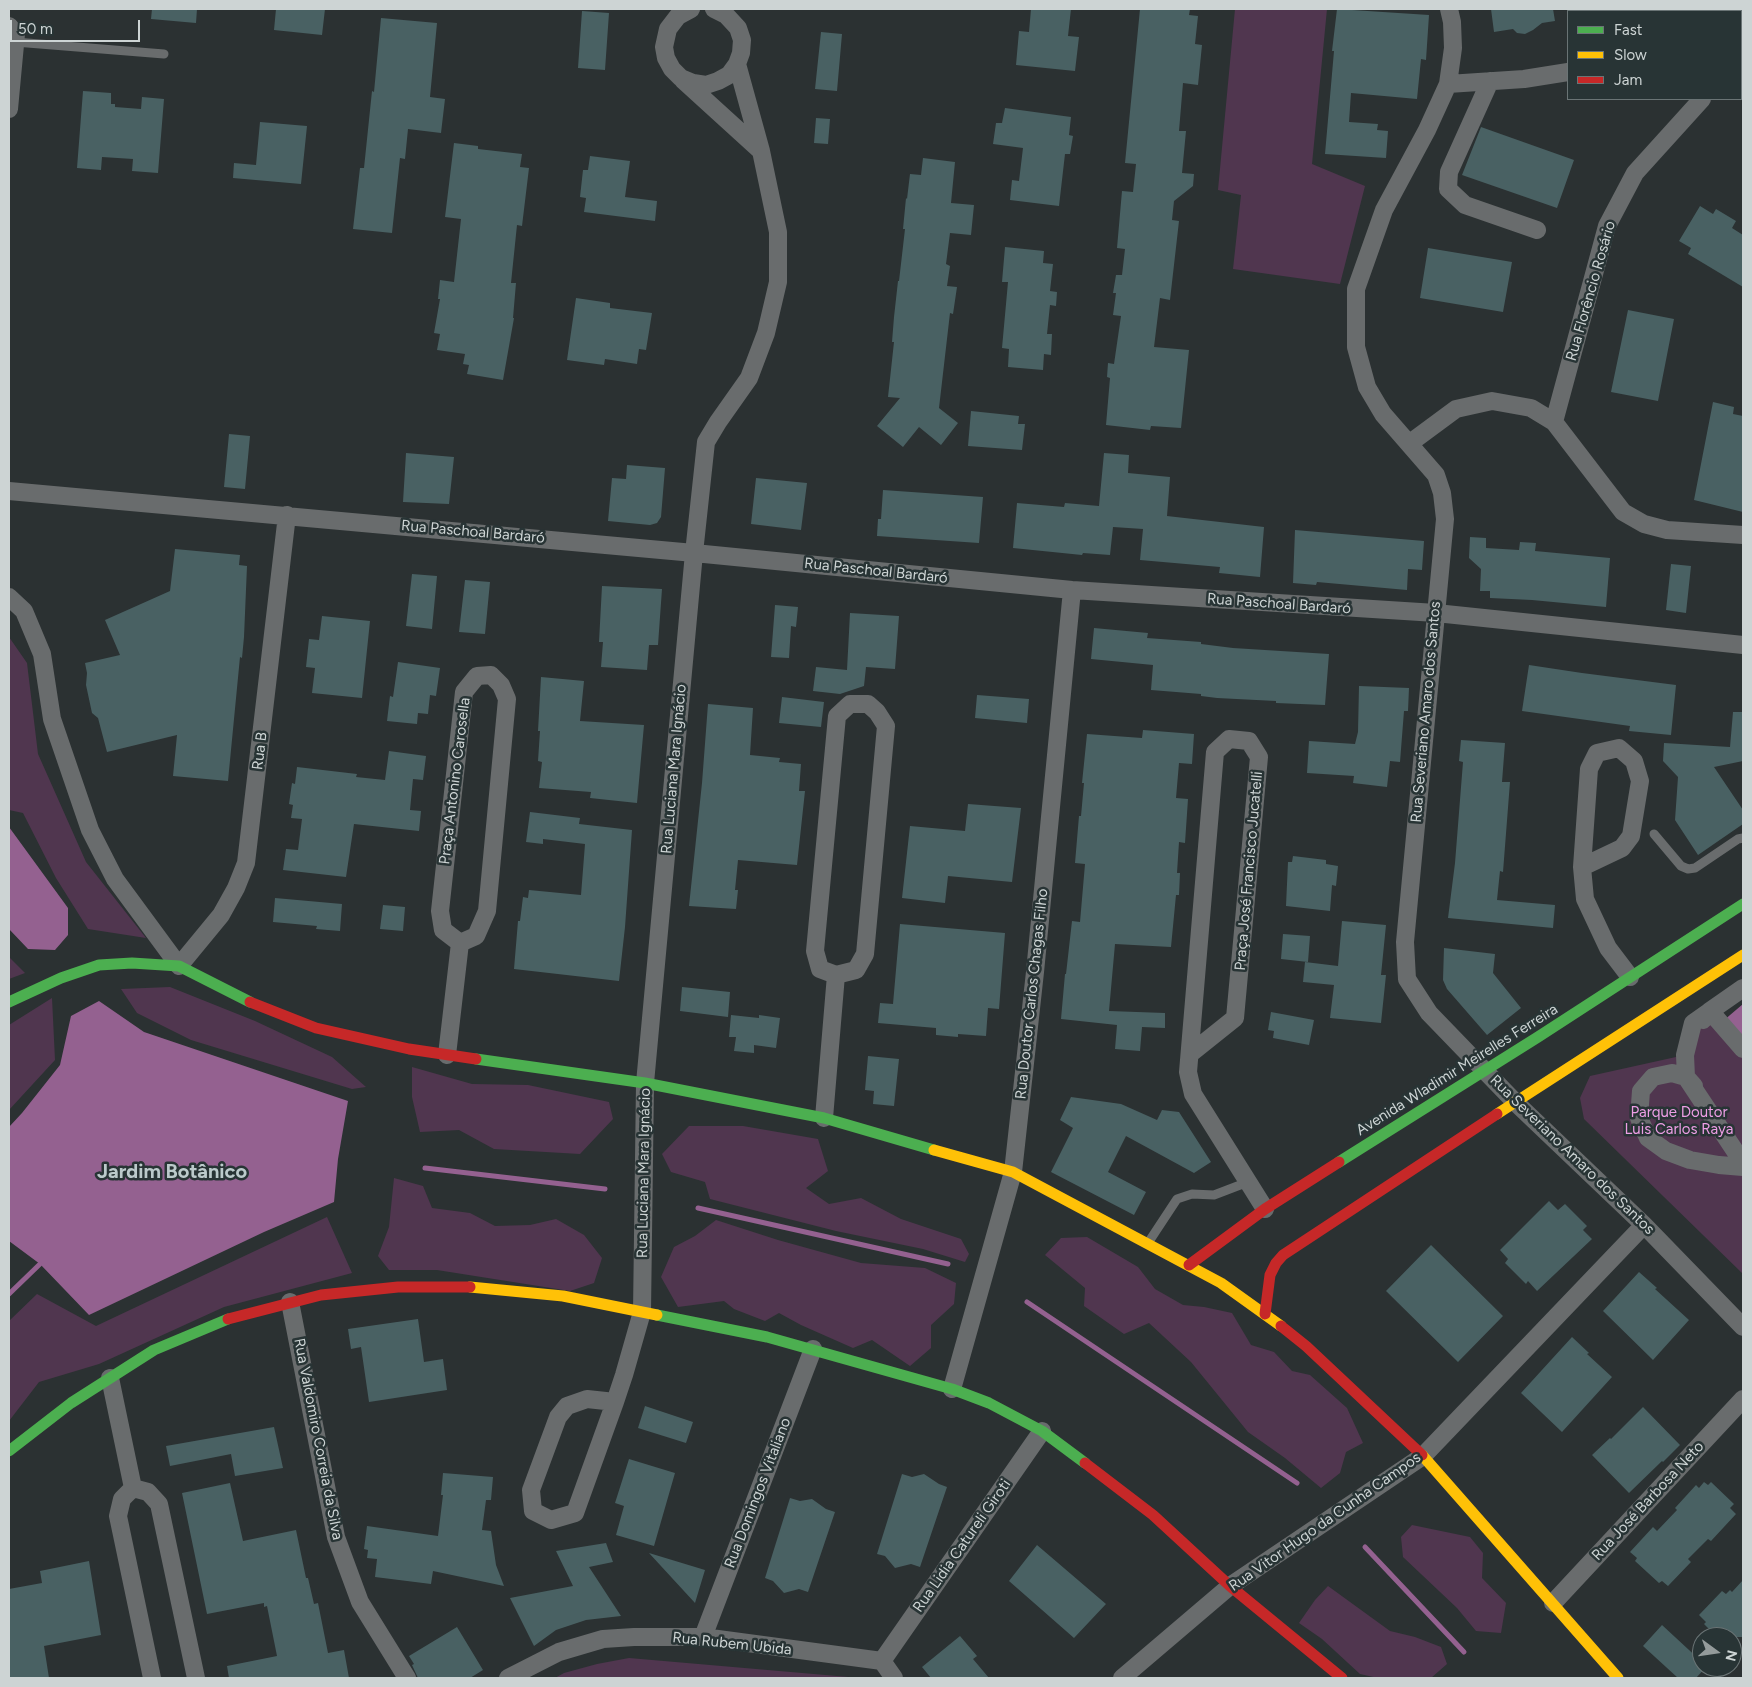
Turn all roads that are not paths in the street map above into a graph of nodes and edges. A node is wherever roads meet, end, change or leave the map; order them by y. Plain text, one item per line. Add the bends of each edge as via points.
1 (691, 9) edge
2 (1449, 9) edge
3 (721, 11) edge
4 (670, 16) edge
5 (12, 34) edge
6 (164, 54) dead end
7 (737, 64) junction
8 (1567, 72) edge
9 (681, 78) junction
10 (1490, 81) junction
11 (1448, 84) junction
12 (1701, 100) edge
13 (9, 109) edge
14 (761, 152) junction
15 (1537, 230) dead end
16 (1554, 422) junction
17 (1410, 443) junction
18 (9, 490) edge
19 (287, 515) junction
20 (1743, 535) edge
21 (694, 553) junction
22 (1072, 590) junction
23 (9, 597) edge
24 (1436, 613) junction
25 (1743, 645) edge
26 (1654, 834) dead end
27 (1743, 838) edge
28 (1582, 867) junction
29 (1743, 904) edge
30 (460, 942) junction
31 (1743, 955) edge
32 (179, 966) junction
33 (836, 975) junction
34 (1630, 977) junction
35 (1743, 988) edge
36 (9, 1002) edge
37 (1710, 1012) junction
38 (1743, 1049) edge
39 (1190, 1054) junction
40 (446, 1055) junction
41 (1486, 1070) junction
42 (1686, 1077) junction
43 (645, 1082) junction
44 (1515, 1102) junction
45 (824, 1118) junction
46 (1743, 1142) edge
47 (1743, 1163) edge
48 (1743, 1167) edge
49 (1013, 1172) junction
50 (1248, 1182) junction
51 (1265, 1209) junction
52 (1644, 1225) junction
53 (1148, 1243) junction
54 (1189, 1265) junction
55 (290, 1302) junction
56 (642, 1312) junction
57 (1265, 1314) junction
58 (1743, 1327) edge
59 (813, 1349) junction
60 (110, 1378) junction
61 (952, 1389) junction
62 (1743, 1399) edge
63 (615, 1402) junction
64 (1042, 1432) junction
65 (9, 1451) edge
66 (1423, 1456) junction
67 (132, 1488) junction
68 (1230, 1586) junction
69 (1553, 1603) junction
70 (703, 1637) junction
71 (882, 1661) junction
72 (152, 1678) edge
73 (196, 1678) edge
74 (407, 1678) edge
75 (508, 1678) edge
76 (894, 1678) edge
77 (1122, 1678) edge
78 (1342, 1678) edge
79 (1618, 1678) edge

1 - 4 street via 678,16
2 - 11 street, Rua Severiano Amaro dos Santos via 1453,48
3 - 7 street via 738,28 742,40
4 - 9 street via 665,53 672,69
5 - 6 lane
5 - 13 street
7 - 9 street via 718,82 693,83
7 - 14 street, Rua Luciana Mara Ignácio
8 - 10 street
9 - 14 street
10 - 11 street
10 - 15 street via 1449,172 1448,189 1465,205
11 - 17 street, Rua Severiano Amaro dos Santos via 1428,130 1384,210 1356,289 1356,347 1367,387 1384,414
12 - 16 street, Rua Florêncio Rosário via 1635,173 1607,226
14 - 21 street, Rua Luciana Mara Ignácio via 778,232 778,282 766,333 749,378 706,442
16 - 17 street via 1531,408 1492,401 1456,409
16 - 20 street via 1623,512 1644,524 1667,530
17 - 24 street, Rua Severiano Amaro dos Santos via 1436,475 1442,493 1444,519
18 - 19 street, Rua Paschoal Bardaró
19 - 21 street, Rua Paschoal Bardaró
19 - 32 street, Rua B via 246,863 221,915
21 - 22 street, Rua Paschoal Bardaró
21 - 43 street, Rua Luciana Mara Ignácio
22 - 24 street, Rua Paschoal Bardaró
22 - 49 street, Rua Doutor Carlos Chagas Filho
23 - 32 street via 24,611 42,654 52,719 90,830 115,879
24 - 25 street, Rua Paschoal Bardaró
24 - 41 street, Rua Severiano Amaro dos Santos via 1405,942 1407,979 1429,1013
26 - 27 lane via 1681,866 1688,869 1695,868
28 - 28 street via 1589,769 1597,753 1619,748 1634,761 1640,781 1630,836 1622,848
28 - 34 street via 1586,899 1608,948
29 - 34 main road, Avenida Wladimir Meirelles Ferreira
30 - 30 street, Praça Antonino Carosella via 476,936 486,911 507,699 501,685 491,675 477,676 464,692 440,911 443,930
30 - 40 street
31 - 44 main road
32 - 36 main road via 99,965
32 - 40 main road via 248,1001 316,1028
33 - 33 street via 856,970 865,954 886,726 868,704 850,704 837,716 815,951 820,969
33 - 45 street
34 - 41 main road, Avenida Wladimir Meirelles Ferreira
35 - 37 street
37 - 38 street
37 - 42 street via 1694,1031 1685,1055 1682,1067
39 - 39 street, Praça José Francisco Jucatelli via 1215,752 1229,739 1249,741 1259,757 1235,1018
39 - 50 street, Praça José Francisco Jucatelli via 1188,1072 1193,1094
40 - 43 main road
41 - 44 street, Rua Severiano Amaro dos Santos
41 - 51 main road, Avenida Wladimir Meirelles Ferreira
42 - 46 street
42 - 47 street
42 - 48 street via 1672,1073 1653,1077 1641,1090 1639,1118 1648,1138 1666,1152 1690,1160
43 - 45 main road
43 - 56 street, Rua Luciana Mara Ignácio
44 - 52 street, Rua Severiano Amaro dos Santos
44 - 57 main road via 1283,1255 1270,1275
45 - 49 main road
49 - 53 main road
49 - 61 street, Rua Doutor Carlos Chagas Filho
50 - 51 street, Praça José Francisco Jucatelli
50 - 53 lane via 1214,1195 1192,1194 1177,1199
51 - 54 main road, Avenida Wladimir Meirelles Ferreira
52 - 58 street, Rua Severiano Amaro dos Santos
52 - 66 street, Rua Vitor Hugo da Cunha Campos
53 - 54 main road
54 - 57 main road
55 - 56 main road via 321,1295 398,1287 474,1287 563,1296
55 - 60 main road via 219,1322 154,1350
55 - 74 street, Rua Valdomiro Correia da Silva via 336,1537 360,1602
56 - 59 main road via 767,1336
56 - 63 street, Rua Luciana Mara Ignácio
57 - 66 main road via 1306,1346
59 - 61 main road
59 - 70 street, Rua Domingos Vitaliano
60 - 65 main road via 70,1403
60 - 67 street
61 - 64 main road via 989,1403
62 - 69 street, Rua José Barbosa Neto
63 - 63 street, Rua Luciana Mara Ignácio via 587,1399 562,1411 531,1490 533,1511 551,1520 575,1513
64 - 68 main road via 1153,1515
64 - 71 street, Rua Lidia Catureli Giroti
66 - 68 street, Rua Vitor Hugo da Cunha Campos
66 - 69 main road
67 - 72 street via 122,1499 118,1516
67 - 73 street via 148,1492 159,1504
68 - 77 street, Rua Vitor Hugo da Cunha Campos
68 - 78 main road
69 - 79 main road
70 - 71 street, Rua Rubem Ubida
70 - 75 street, Rua Rubem Ubida via 604,1639 559,1652
71 - 76 street

